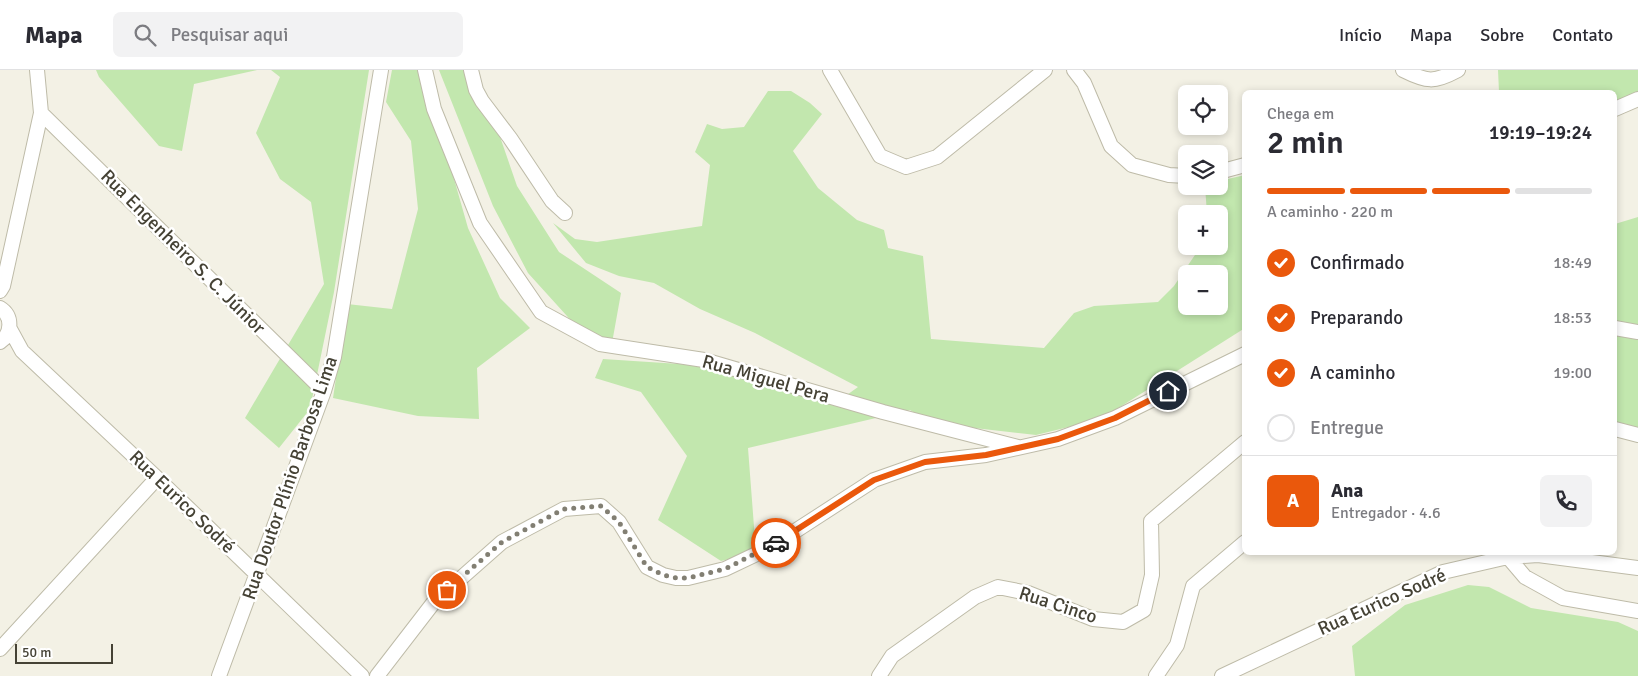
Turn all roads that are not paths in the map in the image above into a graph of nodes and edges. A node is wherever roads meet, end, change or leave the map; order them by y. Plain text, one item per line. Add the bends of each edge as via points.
1 (37, 70) edge
2 (381, 70) edge
3 (425, 70) edge
4 (471, 70) edge
5 (830, 70) edge
6 (1045, 70) edge
7 (1074, 70) edge
8 (1403, 70) edge
9 (1458, 70) edge
10 (1638, 99) edge
11 (1617, 108) edge
12 (42, 113) junction
13 (1242, 165) edge
14 (1228, 169) edge
15 (1178, 176) edge
16 (565, 213) dead end
17 (2, 288) edge
18 (2, 309) edge
19 (1617, 328) edge
20 (10, 329) junction
21 (1638, 332) edge
22 (0, 343) edge
23 (22, 352) junction
24 (1242, 355) edge
25 (324, 392) junction
26 (1617, 430) edge
27 (1638, 435) edge
28 (1242, 445) edge
29 (1021, 447) junction
30 (157, 478) junction
31 (1242, 545) edge
32 (1508, 557) junction
33 (1638, 568) edge
34 (256, 574) junction
35 (1638, 611) edge
36 (0, 649) edge
37 (219, 676) edge
38 (362, 676) edge
39 (377, 676) edge
40 (879, 676) edge
41 (1156, 676) edge
42 (1222, 676) edge

1 - 12 street, Rua Eurico Sodré
2 - 25 street, Rua Doutor Plínio Barbosa Lima via 334,357
3 - 29 street, Rua Miguel Pera via 434,109 480,223 541,312 600,344 704,360 883,412
4 - 16 street via 482,101 552,201
5 - 6 street via 880,156 906,167 937,158
7 - 15 street via 1084,83 1112,146 1132,165
8 - 9 street via 1423,80 1442,79
10 - 11 street
12 - 17 street, Rua Eurico Sodré
12 - 25 street, Rua Engenheiro S. C. Júnior
13 - 14 street
17 - 18 street, Rua Eurico Sodré
18 - 20 street, Rua Eurico Sodré via 10,322
19 - 21 street
20 - 22 street
20 - 23 street, Rua Eurico Sodré
22 - 23 street, Rua Eurico Sodré
23 - 30 street, Rua Eurico Sodré
24 - 29 street, Rua Miguel Pera via 1115,418 1058,439
25 - 34 street, Rua Doutor Plínio Barbosa Lima
26 - 27 street
28 - 40 street, Rua Cinco via 1151,522 1152,575 1144,610 1123,622 1093,619 1028,593 998,587 975,597 892,656
29 - 39 street via 986,455 925,462 874,480 769,548 725,569 688,578 663,575 647,567 619,522 601,506 564,509 502,542 434,602
30 - 34 street, Rua Eurico Sodré
30 - 36 street
31 - 41 street via 1193,586 1177,644
32 - 33 street, Rua Eurico Sodré via 1538,555
32 - 35 street via 1525,577 1563,598
32 - 42 street, Rua Eurico Sodré via 1443,572
34 - 37 street, Rua Doutor Plínio Barbosa Lima
34 - 38 street, Rua Eurico Sodré

